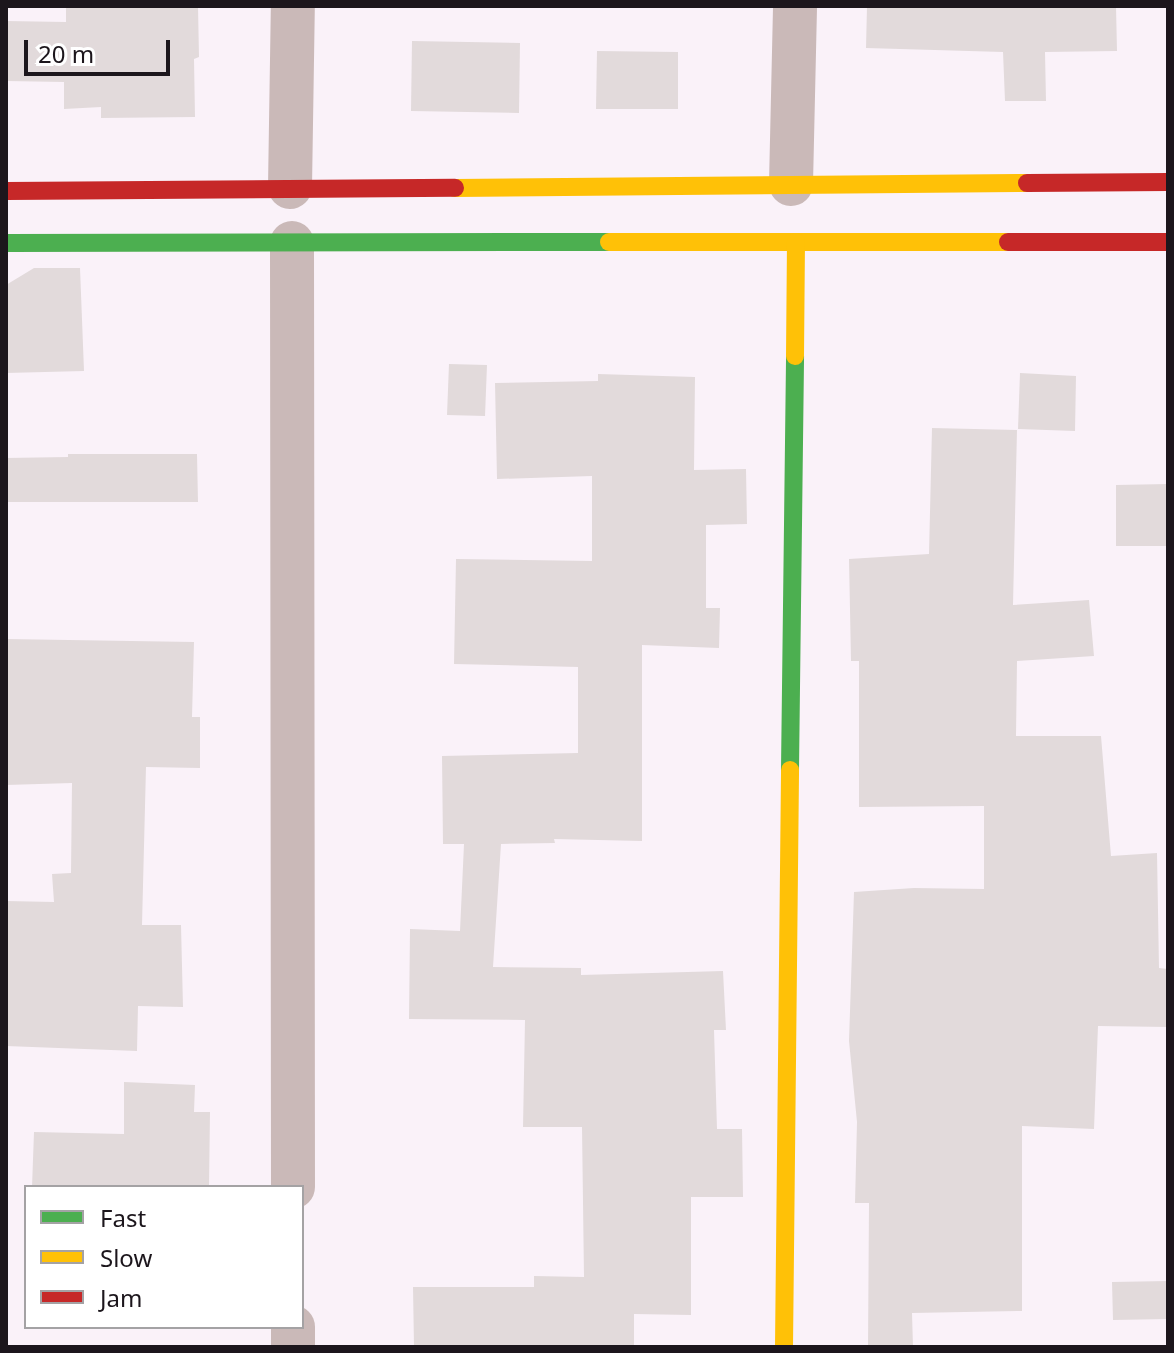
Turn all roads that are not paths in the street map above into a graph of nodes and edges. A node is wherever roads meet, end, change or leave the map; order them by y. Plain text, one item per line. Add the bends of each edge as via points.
1 (293, 6) edge
2 (795, 6) edge
3 (1168, 182) edge
4 (791, 184) junction
5 (290, 187) junction
6 (6, 191) edge
7 (796, 242) junction
8 (1168, 242) edge
9 (6, 243) edge
10 (292, 243) junction
11 (293, 1185) edge
12 (784, 1347) edge

1 - 5 street
2 - 4 street
3 - 4 street
4 - 5 street
5 - 6 street
7 - 8 street
7 - 10 street
7 - 12 street
9 - 10 street
10 - 11 street

